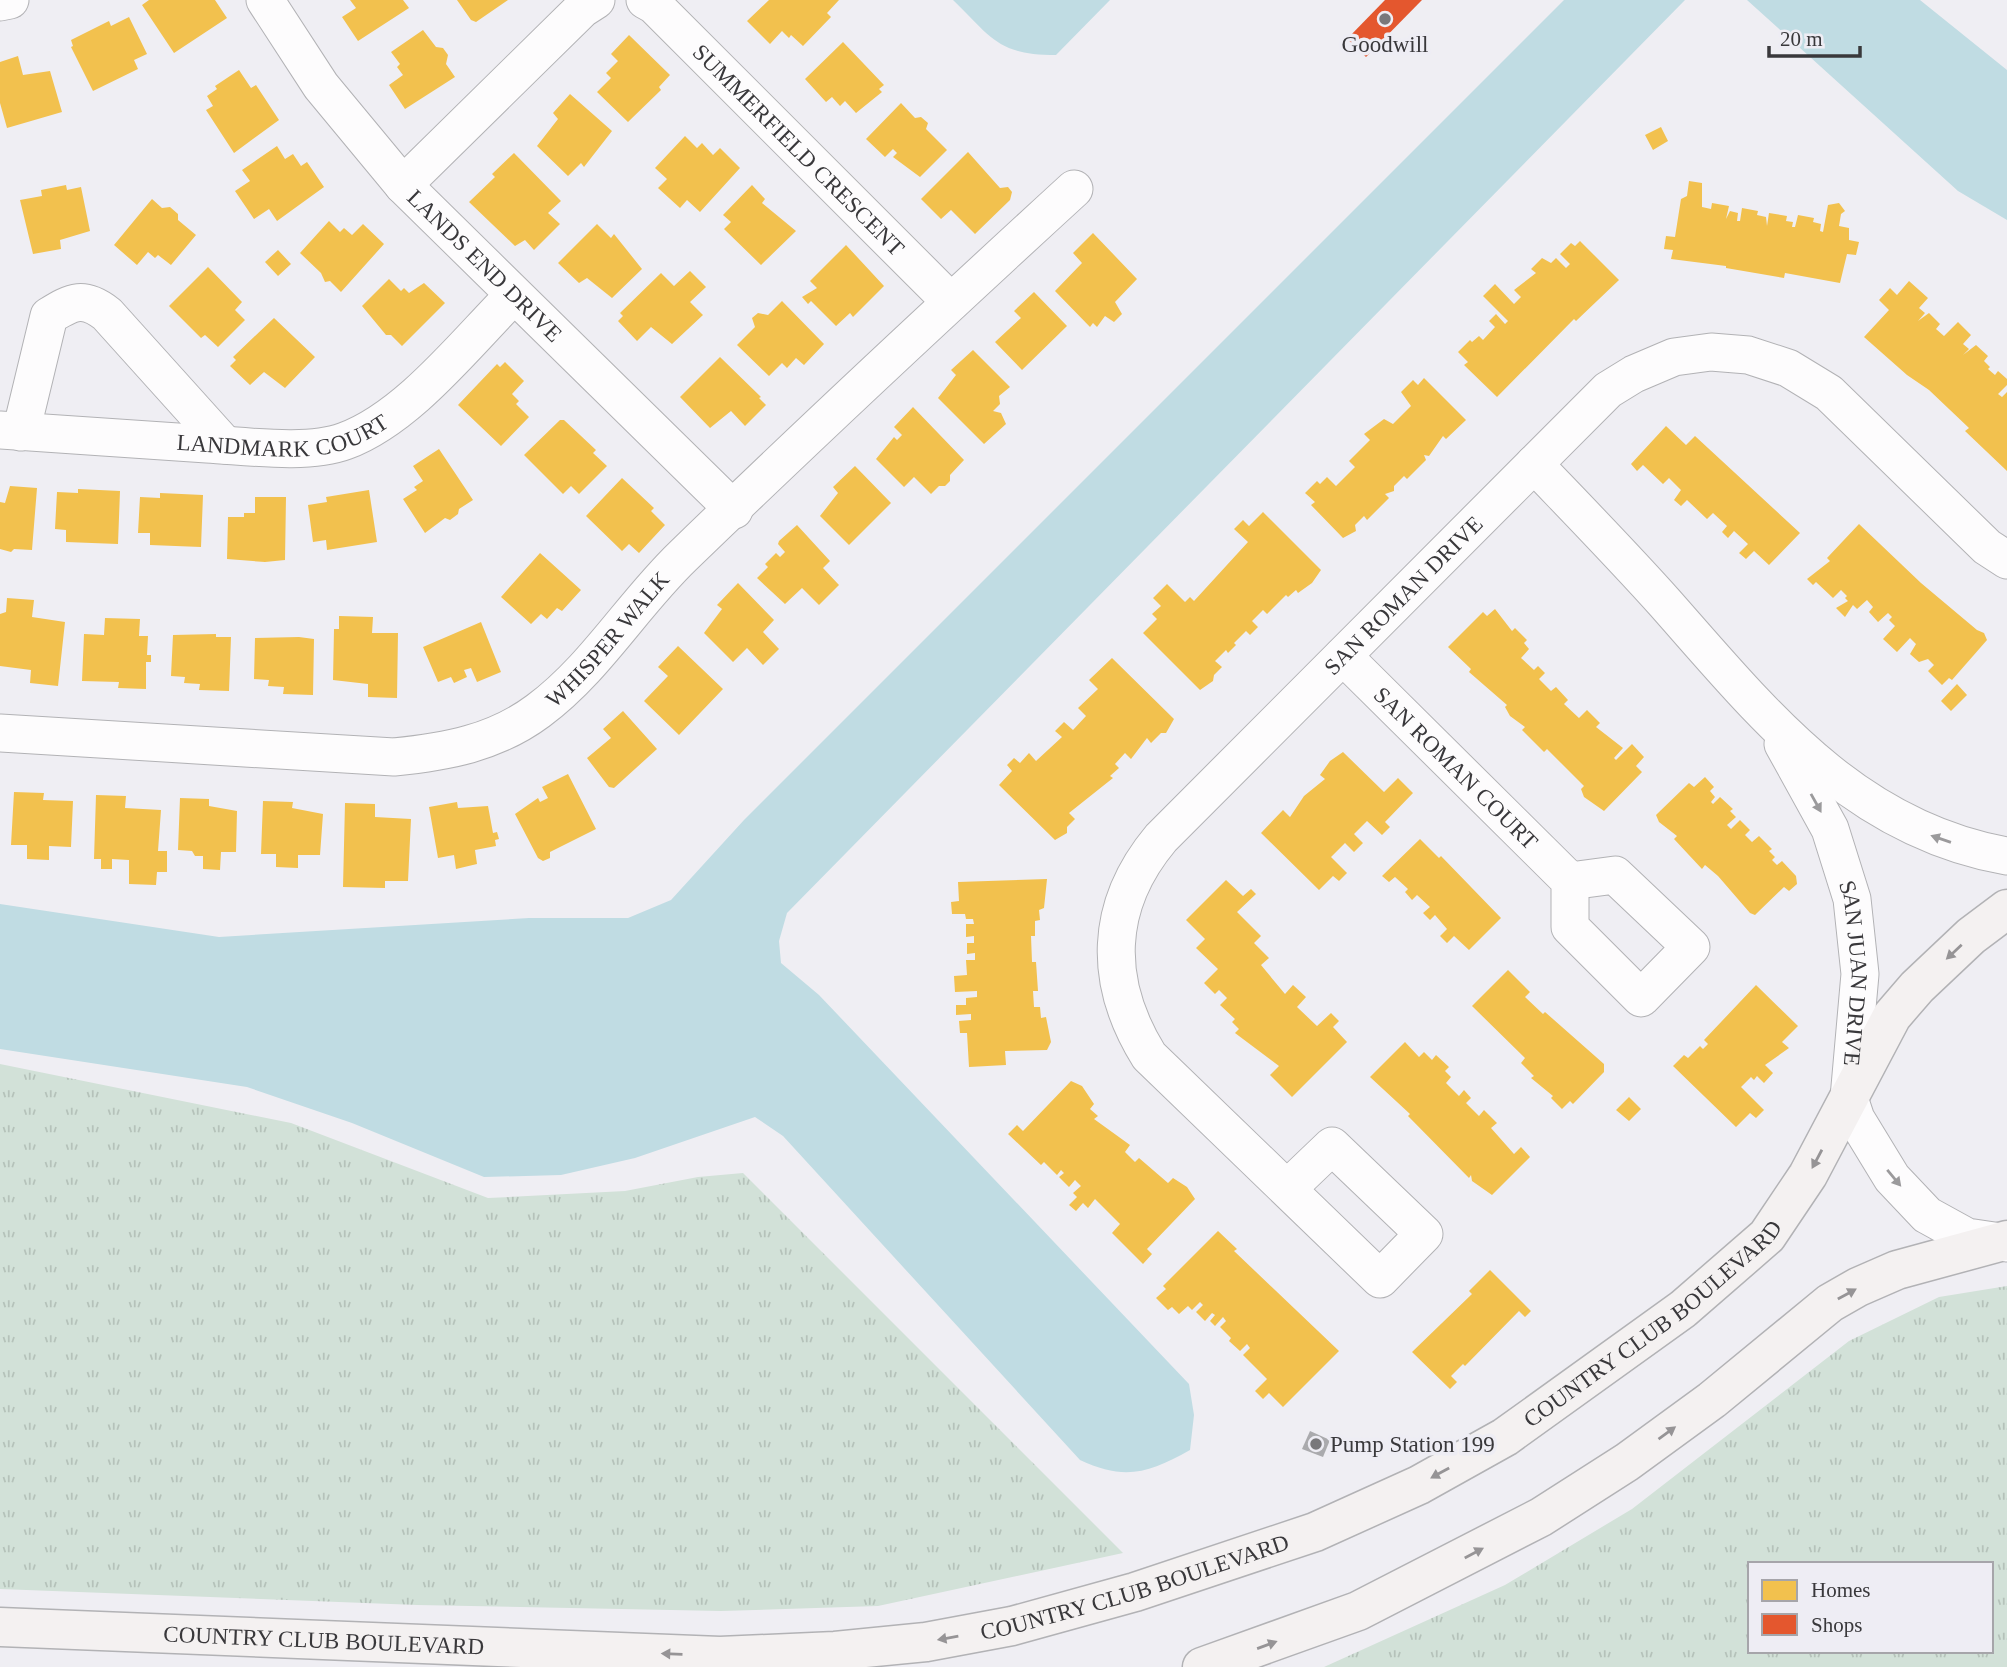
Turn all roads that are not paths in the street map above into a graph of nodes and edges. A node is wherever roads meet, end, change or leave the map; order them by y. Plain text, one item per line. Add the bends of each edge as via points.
1 (10, 0) edge
2 (265, 0) edge
3 (596, 0) edge
4 (645, 0) edge
5 (0, 2) edge
6 (403, 185) junction
7 (1074, 190) dead end
8 (513, 296) junction
9 (951, 303) junction
10 (11, 431) edge
11 (225, 445) junction
12 (1534, 464) junction
13 (734, 510) junction
14 (2007, 560) edge
15 (1343, 656) junction
16 (1771, 722) junction
17 (0, 733) edge
18 (2007, 856) edge
19 (1570, 881) dead end
20 (2007, 909) edge
21 (1849, 1098) junction
22 (1287, 1189) dead end
23 (2005, 1242) edge
24 (0, 1627) edge
25 (513, 1657) edge
26 (1202, 1667) edge

1 - 5 street
2 - 6 street, LANDS END DRIVE via 321,86
3 - 6 street
4 - 9 street, SUMMERFIELD CRESCENT
6 - 8 street, LANDS END DRIVE
7 - 9 street, WHISPER WALK
8 - 11 street, LANDMARK COURT via 415,395 345,441 322,446
8 - 13 street, LANDS END DRIVE
9 - 13 street, WHISPER WALK
10 - 11 street, LANDMARK COURT
10 - 11 street via 49,316 77,302 92,303 107,314
12 - 14 street, SAN ROMAN DRIVE via 1608,390 1634,374 1674,358 1711,352 1748,355 1788,368 1829,393 1987,547
12 - 15 street, SAN ROMAN DRIVE
12 - 16 street, SAN JUAN DRIVE
13 - 17 street, WHISPER WALK via 683,556 576,678 538,712 492,737 444,752 394,757
15 - 19 street, SAN ROMAN COURT
15 - 22 street, SAN ROMAN DRIVE via 1143,859 1119,915 1116,973 1130,1019 1149,1056
18 -> 16 street, SAN JUAN DRIVE via 1939,839 1898,820 1848,789
16 -> 21 street, SAN JUAN DRIVE via 1830,829 1852,899 1860,974
20 -> 21 street, COUNTRY CLUB BOULEVARD via 1917,986 1877,1041
21 -> 23 street, SAN JUAN DRIVE via 1870,1146 1892,1178 1927,1214 1967,1237
21 -> 25 street, COUNTRY CLUB BOULEVARD via 1808,1175 1767,1236 1683,1309 1506,1437 1419,1485 1315,1532 1135,1592 1012,1626 926,1642 720,1656
26 -> 23 street via 1358,1611 1541,1517 1627,1462 1712,1400 1830,1303 1858,1287 1897,1270
24 - 25 street, COUNTRY CLUB BOULEVARD

